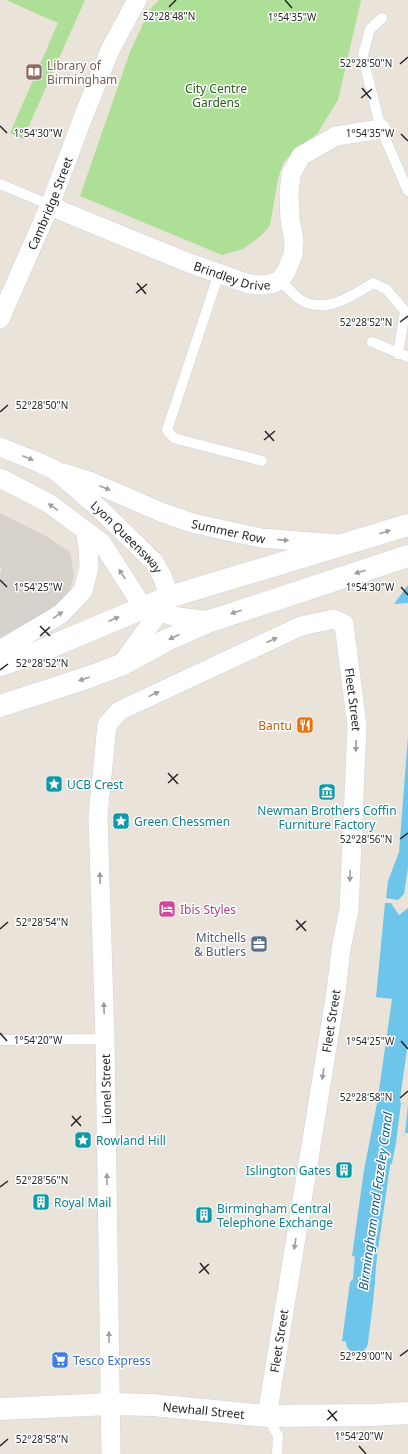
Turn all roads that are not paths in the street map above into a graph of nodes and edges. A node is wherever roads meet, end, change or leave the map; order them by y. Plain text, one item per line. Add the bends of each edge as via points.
1 (137, 0) edge
2 (382, 18) dead end
3 (381, 129) junction
4 (0, 184) edge
5 (408, 191) edge
6 (50, 204) junction
7 (219, 273) junction
8 (280, 280) junction
9 (0, 319) edge
10 (372, 342) dead end
11 (403, 356) edge
12 (0, 447) edge
13 (262, 461) dead end
14 (55, 470) junction
15 (0, 478) edge
16 (408, 525) edge
17 (85, 530) junction
18 (345, 545) junction
19 (408, 556) edge
20 (157, 605) junction
21 (210, 621) junction
22 (344, 624) joint
23 (0, 650) edge
24 (0, 665) edge
25 (121, 665) junction
26 (0, 706) edge
27 (105, 1039) junction
28 (0, 1040) edge
29 (110, 1404) junction
30 (0, 1409) edge
31 (408, 1413) edge
32 (267, 1416) junction
33 (111, 1454) edge
34 (277, 1454) edge

1 - 6 street, Cambridge Street via 110,50
2 - 3 lane via 370,29 362,55
3 - 5 lane
3 - 8 street, Brindley Drive via 336,136 301,156 291,174 289,194 293,255
4 - 6 lane
6 - 7 street, Brindley Drive via 64,212
6 - 9 street, Cambridge Street
7 - 8 street, Brindley Drive via 249,284 271,284
7 - 13 lane via 167,430 174,438
8 - 11 lane via 299,298 315,306 351,298 373,283 386,289 405,311
10 - 11 lane
12 -> 14 street, Lyon Queensway
14 -> 18 street, Summer Row via 89,481 192,523 261,538
14 - 20 street, Lyon Queensway via 102,510 154,562 163,578
17 -> 15 street, Lyon Queensway via 50,504
18 -> 16 main road, Summer Row
20 -> 17 street via 102,543
23 -> 17 street, Lyon Queensway via 61,614 83,591 90,567
18 - 20 main road
19 -> 21 main road
20 - 21 street via 178,617
24 -> 20 main road
20 - 25 street via 148,629
21 -> 25 main road via 167,640
27 -> 22 street, Lionel Street via 98,815 107,725 119,711 301,626 334,619
22 -> 32 street, Fleet Street via 357,726 349,910
25 -> 26 main road
27 - 28 lane
29 -> 27 street, Lionel Street
29 - 30 main road, Newhall Street
29 - 32 main road, Newhall Street via 152,1405
29 - 33 street, Lionel Street
31 - 32 main road, Newhall Street
32 - 34 lane via 278,1436

